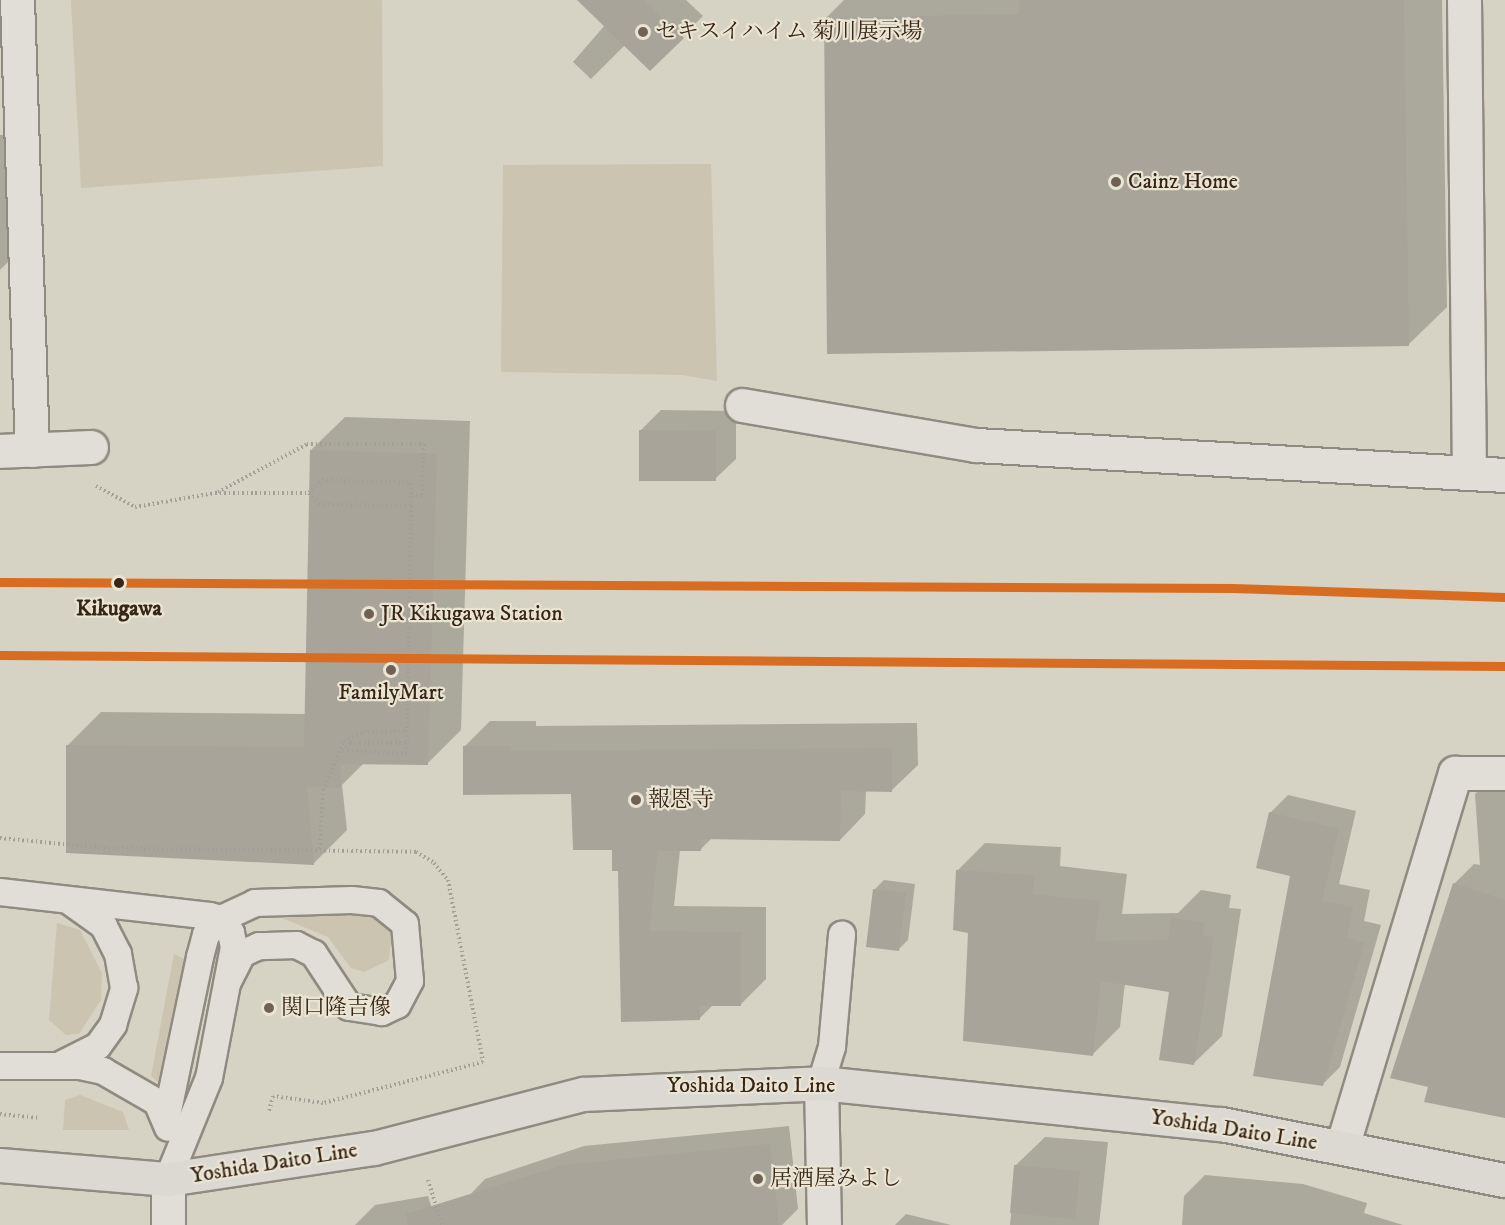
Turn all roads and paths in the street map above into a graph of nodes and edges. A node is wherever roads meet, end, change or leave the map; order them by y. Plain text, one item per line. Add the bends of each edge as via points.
1 (17, 0) edge
2 (1464, 0) edge
3 (742, 405) dead end
4 (91, 447) dead end
5 (16, 451) edge
6 (1469, 472) junction
7 (1505, 475) edge
8 (93, 484) dead end
9 (215, 493) junction
10 (309, 493) junction
11 (411, 495) junction
12 (411, 506) junction
13 (407, 731) junction
14 (407, 743) junction
15 (342, 750) junction
16 (1505, 773) edge
17 (320, 849) dead end
18 (0, 892) edge
19 (64, 899) junction
20 (221, 919) junction
21 (842, 934) dead end
22 (228, 981) junction
23 (0, 1066) edge
24 (56, 1066) junction
25 (821, 1083) junction
26 (0, 1114) edge
27 (40, 1118) dead end
28 (166, 1120) junction
29 (1342, 1147) junction
30 (0, 1165) edge
31 (168, 1179) junction
32 (428, 1180) dead end
33 (1505, 1180) edge
34 (168, 1225) edge
35 (442, 1225) edge
36 (824, 1225) edge

1 - 5 street
2 - 6 street
3 - 6 street via 976,445
4 - 5 street
6 - 7 street
8 - 9 path via 135,507
9 - 10 path
9 - 11 path via 307,444 424,444 422,496
10 - 11 path via 322,480 411,483
10 - 12 path via 319,504
11 - 12 path
12 - 13 path
13 - 14 path
13 - 15 path via 351,735
14 - 15 path via 350,743
14 - 15 path via 407,754
15 - 17 path via 323,790
16 - 29 street via 1455,773
18 - 19 lane
19 - 20 lane
19 - 24 lane via 104,926 124,988 113,1025 98,1046
20 - 22 lane via 234,947
20 - 22 lane via 255,903 379,903 405,924 410,948 407,991 382,1012 349,1006 314,954 296,945 259,946 242,954
20 - 28 lane via 206,935
21 - 25 lane via 832,1047
22 - 31 lane via 209,1078
23 - 24 lane
24 - 28 lane via 103,1071 157,1102
25 - 29 main road, Yoshida Daito Line via 1221,1124
25 - 31 main road, Yoshida Daito Line via 583,1094 374,1148
25 - 36 street
26 - 27 path
28 - 31 lane via 169,1143 162,1169
29 - 33 main road, Yoshida Daito Line
30 - 31 main road, Yoshida Daito Line
31 - 34 street
32 - 35 path

